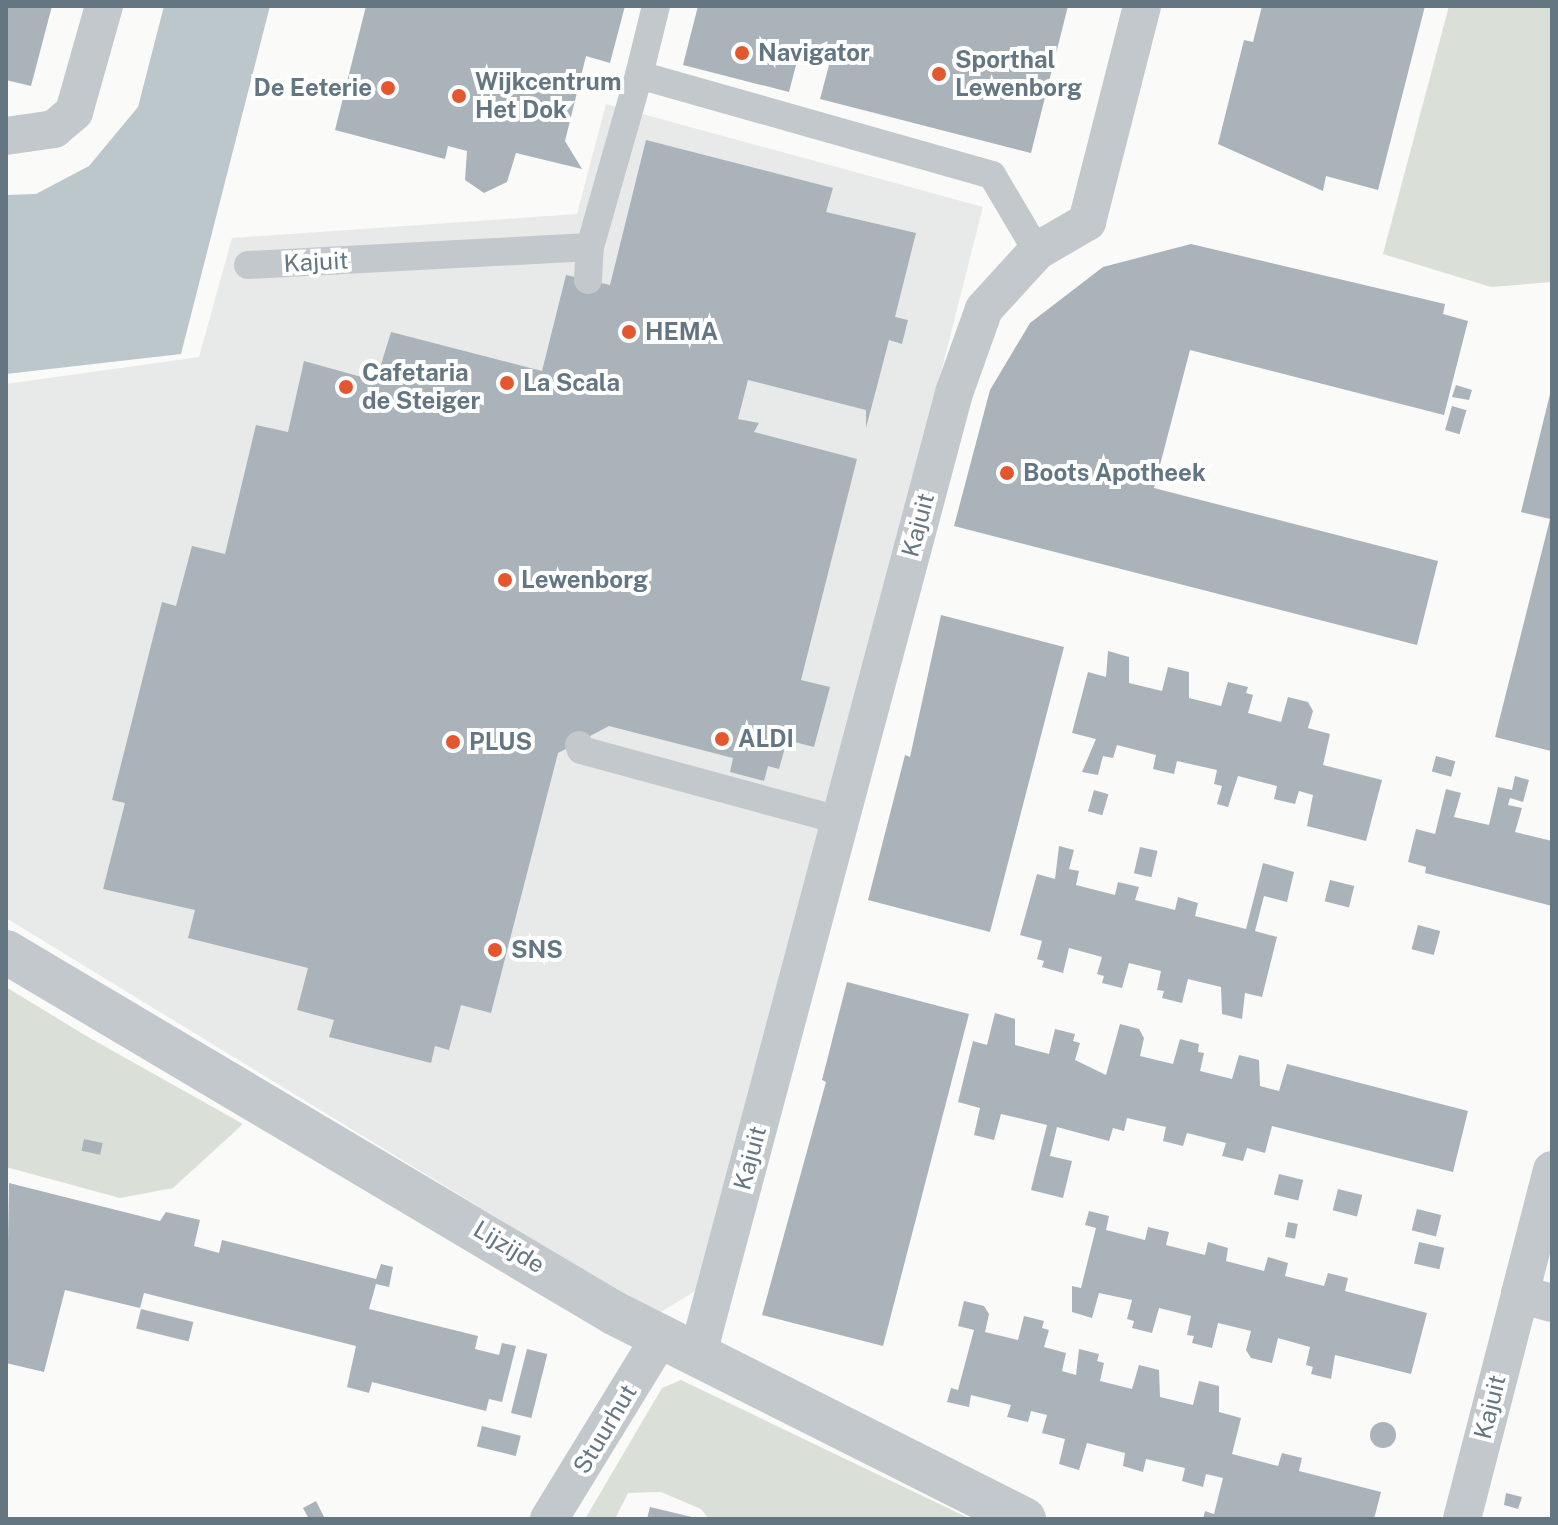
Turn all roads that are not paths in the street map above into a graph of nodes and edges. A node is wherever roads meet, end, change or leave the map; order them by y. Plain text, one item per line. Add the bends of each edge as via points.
1 (104, 6) edge
2 (656, 6) edge
3 (1142, 6) edge
4 (639, 75) junction
5 (6, 136) edge
6 (590, 247) junction
7 (1037, 251) junction
8 (248, 265) dead end
9 (588, 280) dead end
10 (579, 745) dead end
11 (839, 820) junction
12 (6, 952) edge
13 (1552, 1170) edge
14 (1536, 1298) edge
15 (679, 1347) junction
16 (549, 1519) edge
17 (1024, 1519) edge
18 (1462, 1519) edge

1 - 5 street via 74,112 54,129
2 - 4 street
3 - 7 street, Kajuit via 1087,222
4 - 6 street
4 - 7 street via 992,175
6 - 8 street, Kajuit
6 - 9 street
7 - 11 street, Kajuit via 984,309 954,393
10 - 11 street via 581,750
11 - 15 street, Kajuit
12 - 15 street, Lijzijde
13 - 14 street, Kajuit
14 - 18 street, Kajuit
15 - 16 street, Stuurhut
15 - 17 street, Lijzijde

